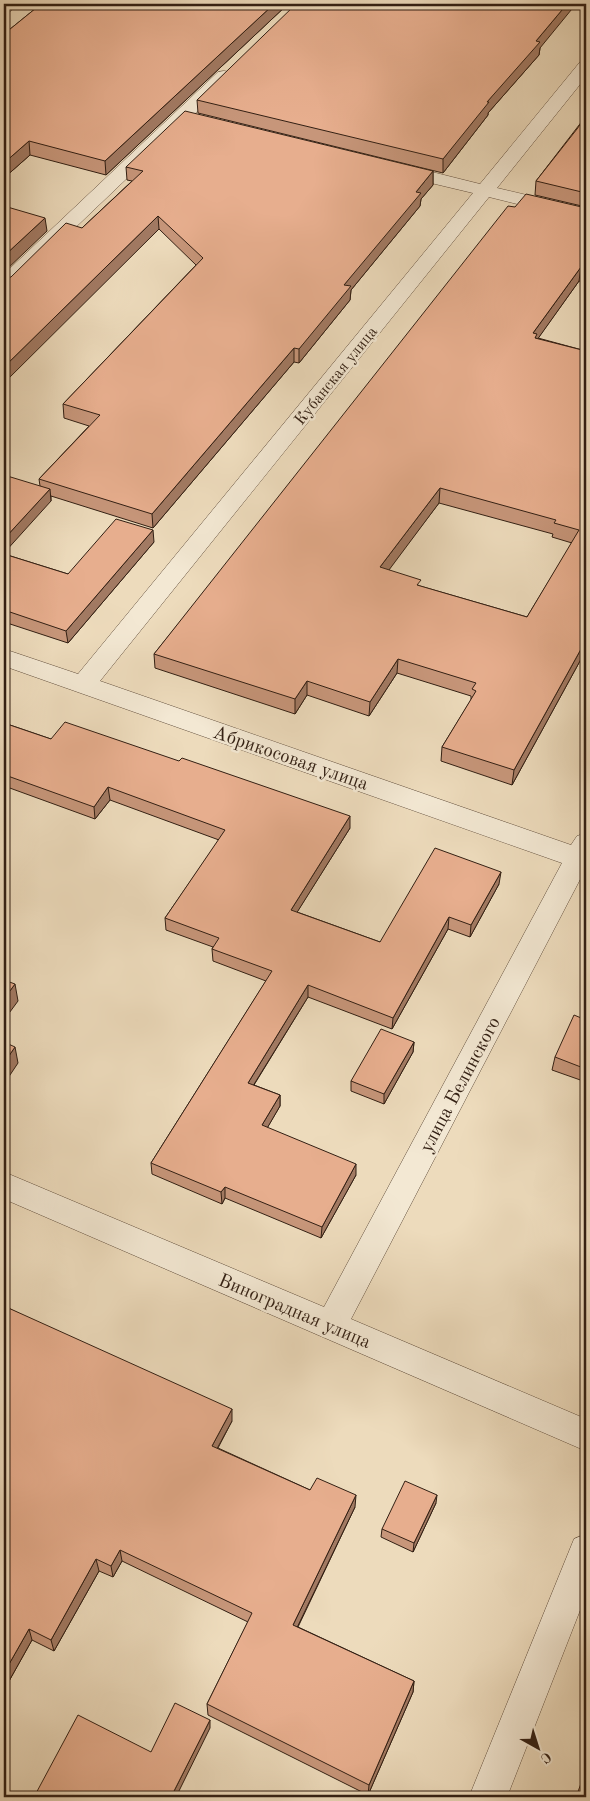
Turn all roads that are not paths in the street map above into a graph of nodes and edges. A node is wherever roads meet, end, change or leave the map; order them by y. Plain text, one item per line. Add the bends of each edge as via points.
1 (8, 4) edge
2 (4, 8) edge
3 (236, 63) edge
4 (586, 66) edge
5 (181, 116) junction
6 (200, 121) edge
7 (380, 165) edge
8 (485, 191) junction
9 (586, 215) edge
10 (4, 285) edge
11 (4, 656) edge
12 (83, 684) junction
13 (582, 850) edge
14 (4, 1186) edge
15 (331, 1325) junction
16 (586, 1435) edge
17 (586, 1551) edge
18 (488, 1797) edge

1 - 2 street
3 - 5 street
4 - 8 street, Кубанская улица
5 - 6 street
5 - 10 street
7 - 8 street
8 - 9 street
8 - 12 street, Кубанская улица
11 - 12 street, Абрикосовая улица
12 - 13 street, Абрикосовая улица
13 - 15 street, улица Белинского
14 - 15 street, Виноградная улица
15 - 16 street, Виноградная улица
17 - 18 street

